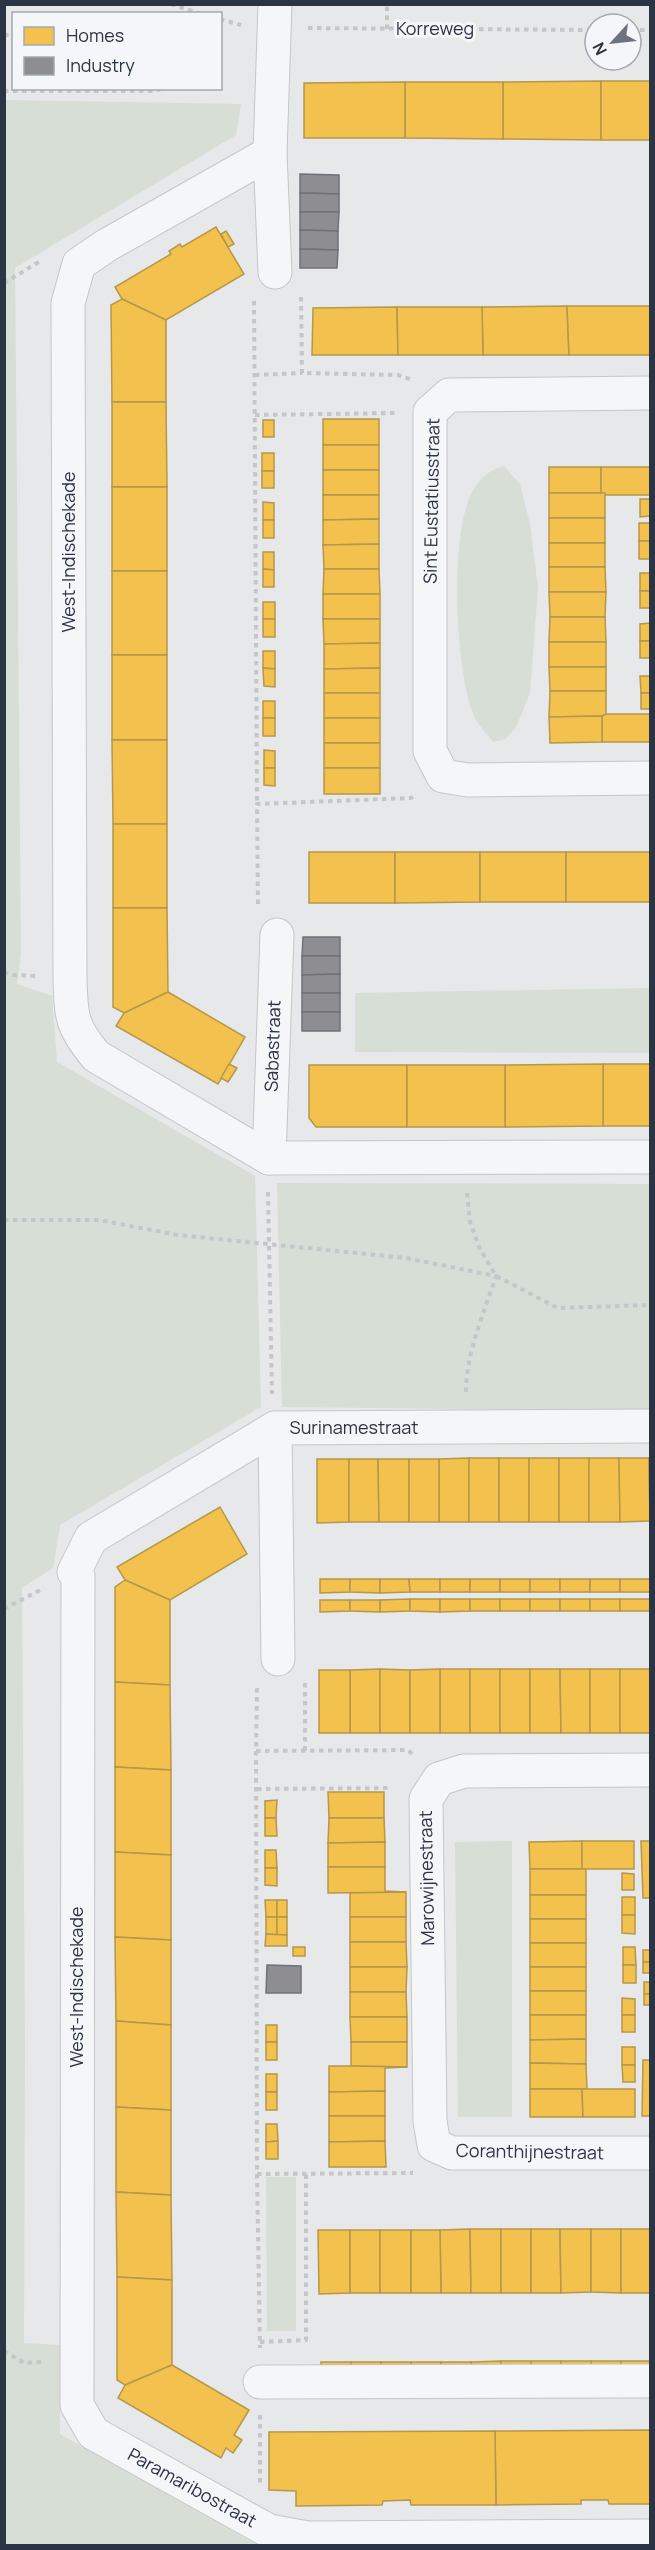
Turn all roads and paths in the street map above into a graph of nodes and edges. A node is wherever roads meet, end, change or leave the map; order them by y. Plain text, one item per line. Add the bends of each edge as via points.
1 (171, 4) edge
2 (387, 4) edge
3 (195, 12) edge
4 (274, 16) edge
5 (387, 29) junction
6 (583, 30) edge
7 (155, 90) edge
8 (4, 91) edge
9 (270, 153) junction
10 (275, 272) junction
11 (302, 373) junction
12 (255, 375) junction
13 (651, 393) edge
14 (439, 404) junction
15 (255, 415) junction
16 (443, 776) junction
17 (651, 778) edge
18 (257, 804) junction
19 (277, 935) joint
20 (651, 1157) edge
21 (269, 1158) junction
22 (466, 1159) junction
23 (4, 1220) edge
24 (268, 1246) junction
25 (496, 1276) junction
26 (651, 1305) edge
27 (651, 1426) edge
28 (274, 1428) junction
29 (466, 1428) junction
30 (74, 1572) junction
31 (4, 1609) edge
32 (278, 1659) junction
33 (256, 1751) junction
34 (305, 1751) junction
35 (651, 1770) edge
36 (439, 1779) junction
37 (257, 1789) junction
38 (430, 2121) joint
39 (452, 2153) junction
40 (651, 2153) edge
41 (306, 2173) junction
42 (257, 2174) junction
43 (261, 2342) junction
44 (651, 2381) edge
45 (260, 2382) junction
46 (77, 2405) joint
47 (269, 2531) junction
48 (651, 2536) edge

1 - 3 path
2 - 5 path
4 - 5 path, Korreweg
4 - 9 street
5 - 6 path, Korreweg
7 - 8 path
9 - 10 street
9 - 21 street, West-Indischekade via 79,264 68,303 71,1012 78,1034 96,1056
10 - 11 path via 302,298
10 - 12 path via 254,293
11 - 12 path
11 - 14 path via 398,375
12 - 15 path
13 - 14 street, Sint Eustatiusstraat
14 - 15 path
14 - 16 street, Sint Eustatiusstraat via 430,751
15 - 18 path
16 - 17 street via 468,780
16 - 18 path via 411,798
18 - 19 path via 259,921
19 - 21 street, Sabastraat
20 - 22 street
21 - 22 street
21 - 24 path
22 - 25 path via 470,1222
23 - 24 path via 99,1220
24 - 25 path via 406,1258
24 - 28 path
25 - 26 path via 558,1308
25 - 29 path via 466,1378
27 - 29 street, Surinamestraat
28 - 29 street, Surinamestraat
28 - 30 street, Surinamestraat via 91,1538
28 - 32 street
30 - 31 path
30 - 46 street, West-Indischekade via 78,1576
32 - 33 path via 258,1673
32 - 34 path via 304,1673
33 - 34 path
33 - 37 path
34 - 36 path via 408,1750
35 - 36 street via 464,1771
36 - 37 path via 415,1787
36 - 38 street, Marowijnestraat via 426,1799
37 - 42 path
38 - 39 street, Coranthijnestraat via 434,2145
39 - 40 street, Coranthijnestraat
39 - 41 path via 413,2173
41 - 42 path
41 - 43 path via 306,2340
42 - 43 path
43 - 45 path
44 - 45 street
45 - 47 path via 259,2478
46 - 47 street, Paramaribostraat via 93,2433
47 - 48 street, Paramaribostraat via 308,2538

